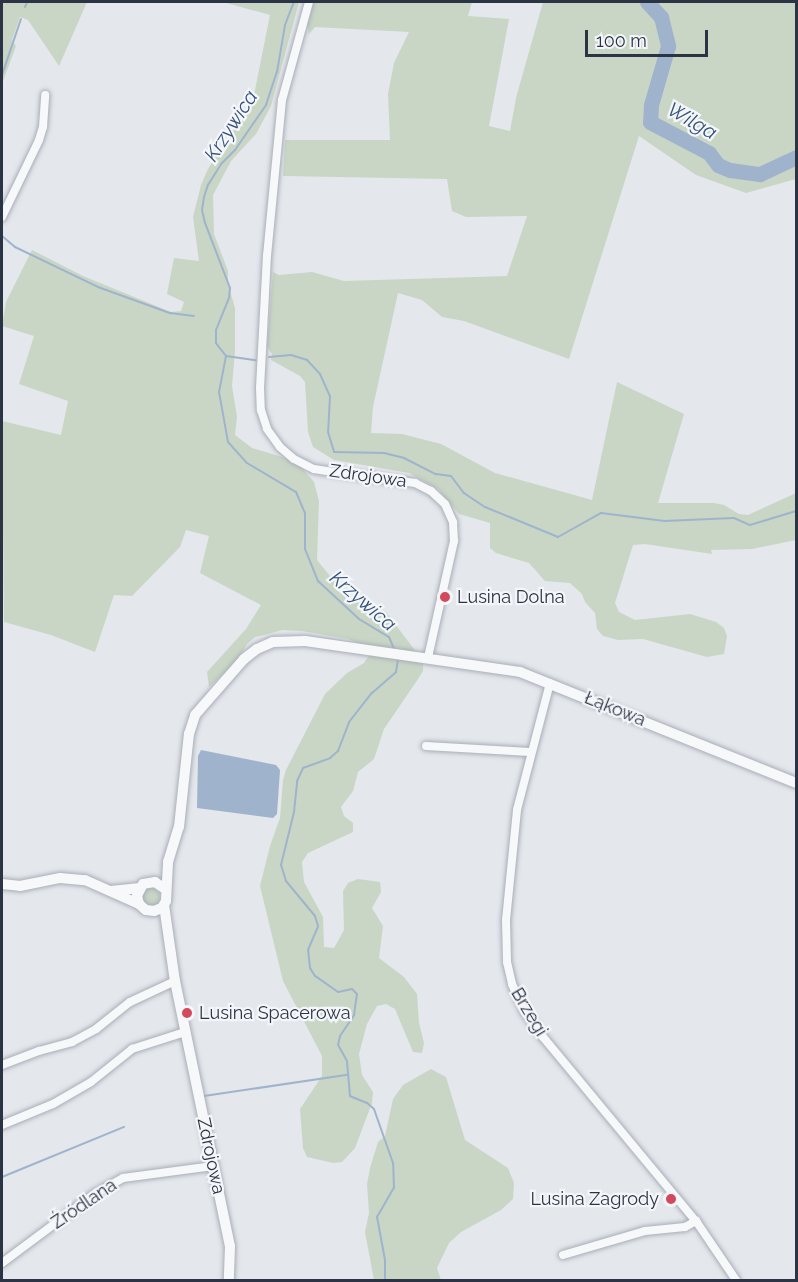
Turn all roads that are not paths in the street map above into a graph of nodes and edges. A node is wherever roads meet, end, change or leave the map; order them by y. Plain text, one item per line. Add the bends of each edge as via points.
1 (309, 2) edge
2 (45, 95) dead end
3 (2, 217) edge
4 (428, 657) junction
5 (550, 683) junction
6 (426, 746) dead end
7 (530, 752) junction
8 (796, 783) edge
9 (168, 862) junction
10 (151, 882) junction
11 (2, 884) edge
12 (140, 888) junction
13 (165, 890) junction
14 (111, 891) junction
15 (139, 904) junction
16 (164, 905) junction
17 (150, 911) junction
18 (167, 934) junction
19 (175, 981) junction
20 (185, 1032) junction
21 (2, 1065) edge
22 (2, 1125) edge
23 (213, 1166) junction
24 (696, 1221) junction
25 (564, 1255) dead end
26 (2, 1263) edge
27 (229, 1281) edge
28 (736, 1281) edge

1 - 4 street, Zdrojowa via 282,100 267,255 261,410 267,429 294,459 314,469 415,483 445,504 453,522 454,541
2 - 3 street via 39,140
4 - 5 street, Łąkowa via 506,668
4 - 9 street via 288,639 273,642 243,659 202,705 191,725 179,827
5 - 7 street, Brzegi
5 - 8 street, Łąkowa
6 - 7 street
7 - 24 street, Brzegi via 517,810 510,873 507,962 512,984 524,1011 543,1037
9 - 10 street
9 - 13 street
10 - 12 street
10 - 13 street via 159,883
11 - 14 street via 20,886 71,878
12 - 14 street
12 - 15 street
13 - 16 street
14 - 15 street
15 - 17 street
16 - 17 street
16 - 18 street, Zdrojowa
17 - 18 street, Zdrojowa
18 - 19 street, Zdrojowa
19 - 20 street, Zdrojowa
19 - 21 street via 130,1002 72,1042
20 - 22 street via 132,1049 91,1082 54,1104
20 - 23 street, Zdrojowa
23 - 26 street, Źródlana via 123,1178 88,1198
23 - 27 street, Zdrojowa via 230,1246
24 - 25 street via 685,1227 645,1231
24 - 28 street, Brzegi

